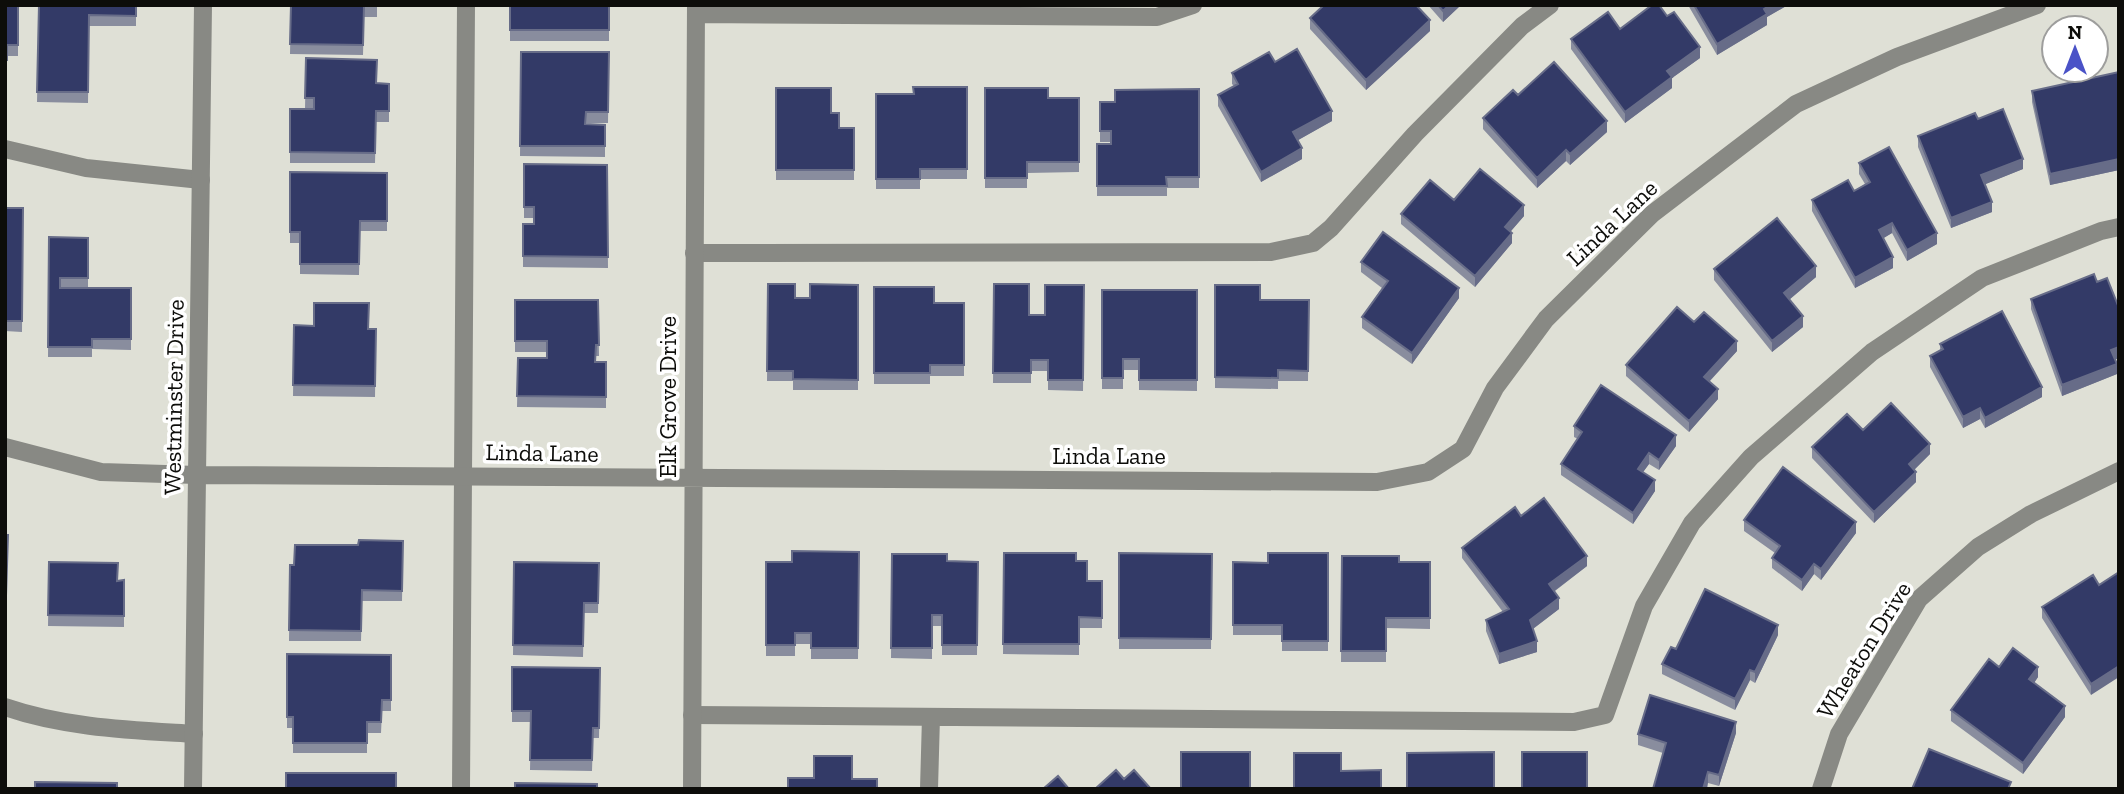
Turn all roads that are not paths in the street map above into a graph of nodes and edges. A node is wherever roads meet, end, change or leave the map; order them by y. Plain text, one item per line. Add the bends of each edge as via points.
1 (204, 5) edge
2 (466, 5) edge
3 (1193, 5) edge
4 (1550, 5) edge
5 (2037, 5) edge
6 (696, 10) edge
7 (5, 149) edge
8 (201, 180) junction
9 (2119, 227) edge
10 (694, 253) junction
11 (5, 447) edge
12 (2119, 471) edge
13 (197, 475) junction
14 (461, 477) junction
15 (692, 479) junction
16 (5, 707) edge
17 (692, 715) junction
18 (931, 717) junction
19 (194, 734) junction
20 (193, 789) edge
21 (461, 789) edge
22 (692, 789) edge
23 (929, 789) edge
24 (1821, 789) edge

1 - 8 street, Westminster Drive
2 - 14 street
3 - 6 street via 1157,17
4 - 10 street via 1522,26 1312,243 1270,252
5 - 15 street, Linda Lane via 1897,57 1796,104 1652,214 1546,319 1494,388 1462,449 1427,472 1377,482
6 - 10 street, Elk Grove Drive
7 - 8 street via 86,168
8 - 13 street, Westminster Drive
9 - 18 street via 1982,278 1872,352 1751,457 1692,523 1644,606 1605,715 1574,722
10 - 15 street, Elk Grove Drive
11 - 13 street, Linda Lane via 101,472
12 - 24 street, Wheaton Drive via 2031,514 1978,547 1919,599 1839,734
13 - 14 street, Linda Lane
13 - 19 street, Westminster Drive
14 - 15 street, Linda Lane
14 - 21 street
15 - 17 street, Elk Grove Drive
16 - 19 street via 31,716 107,728
17 - 18 street
17 - 22 street, Elk Grove Drive
18 - 23 street
19 - 20 street, Westminster Drive

